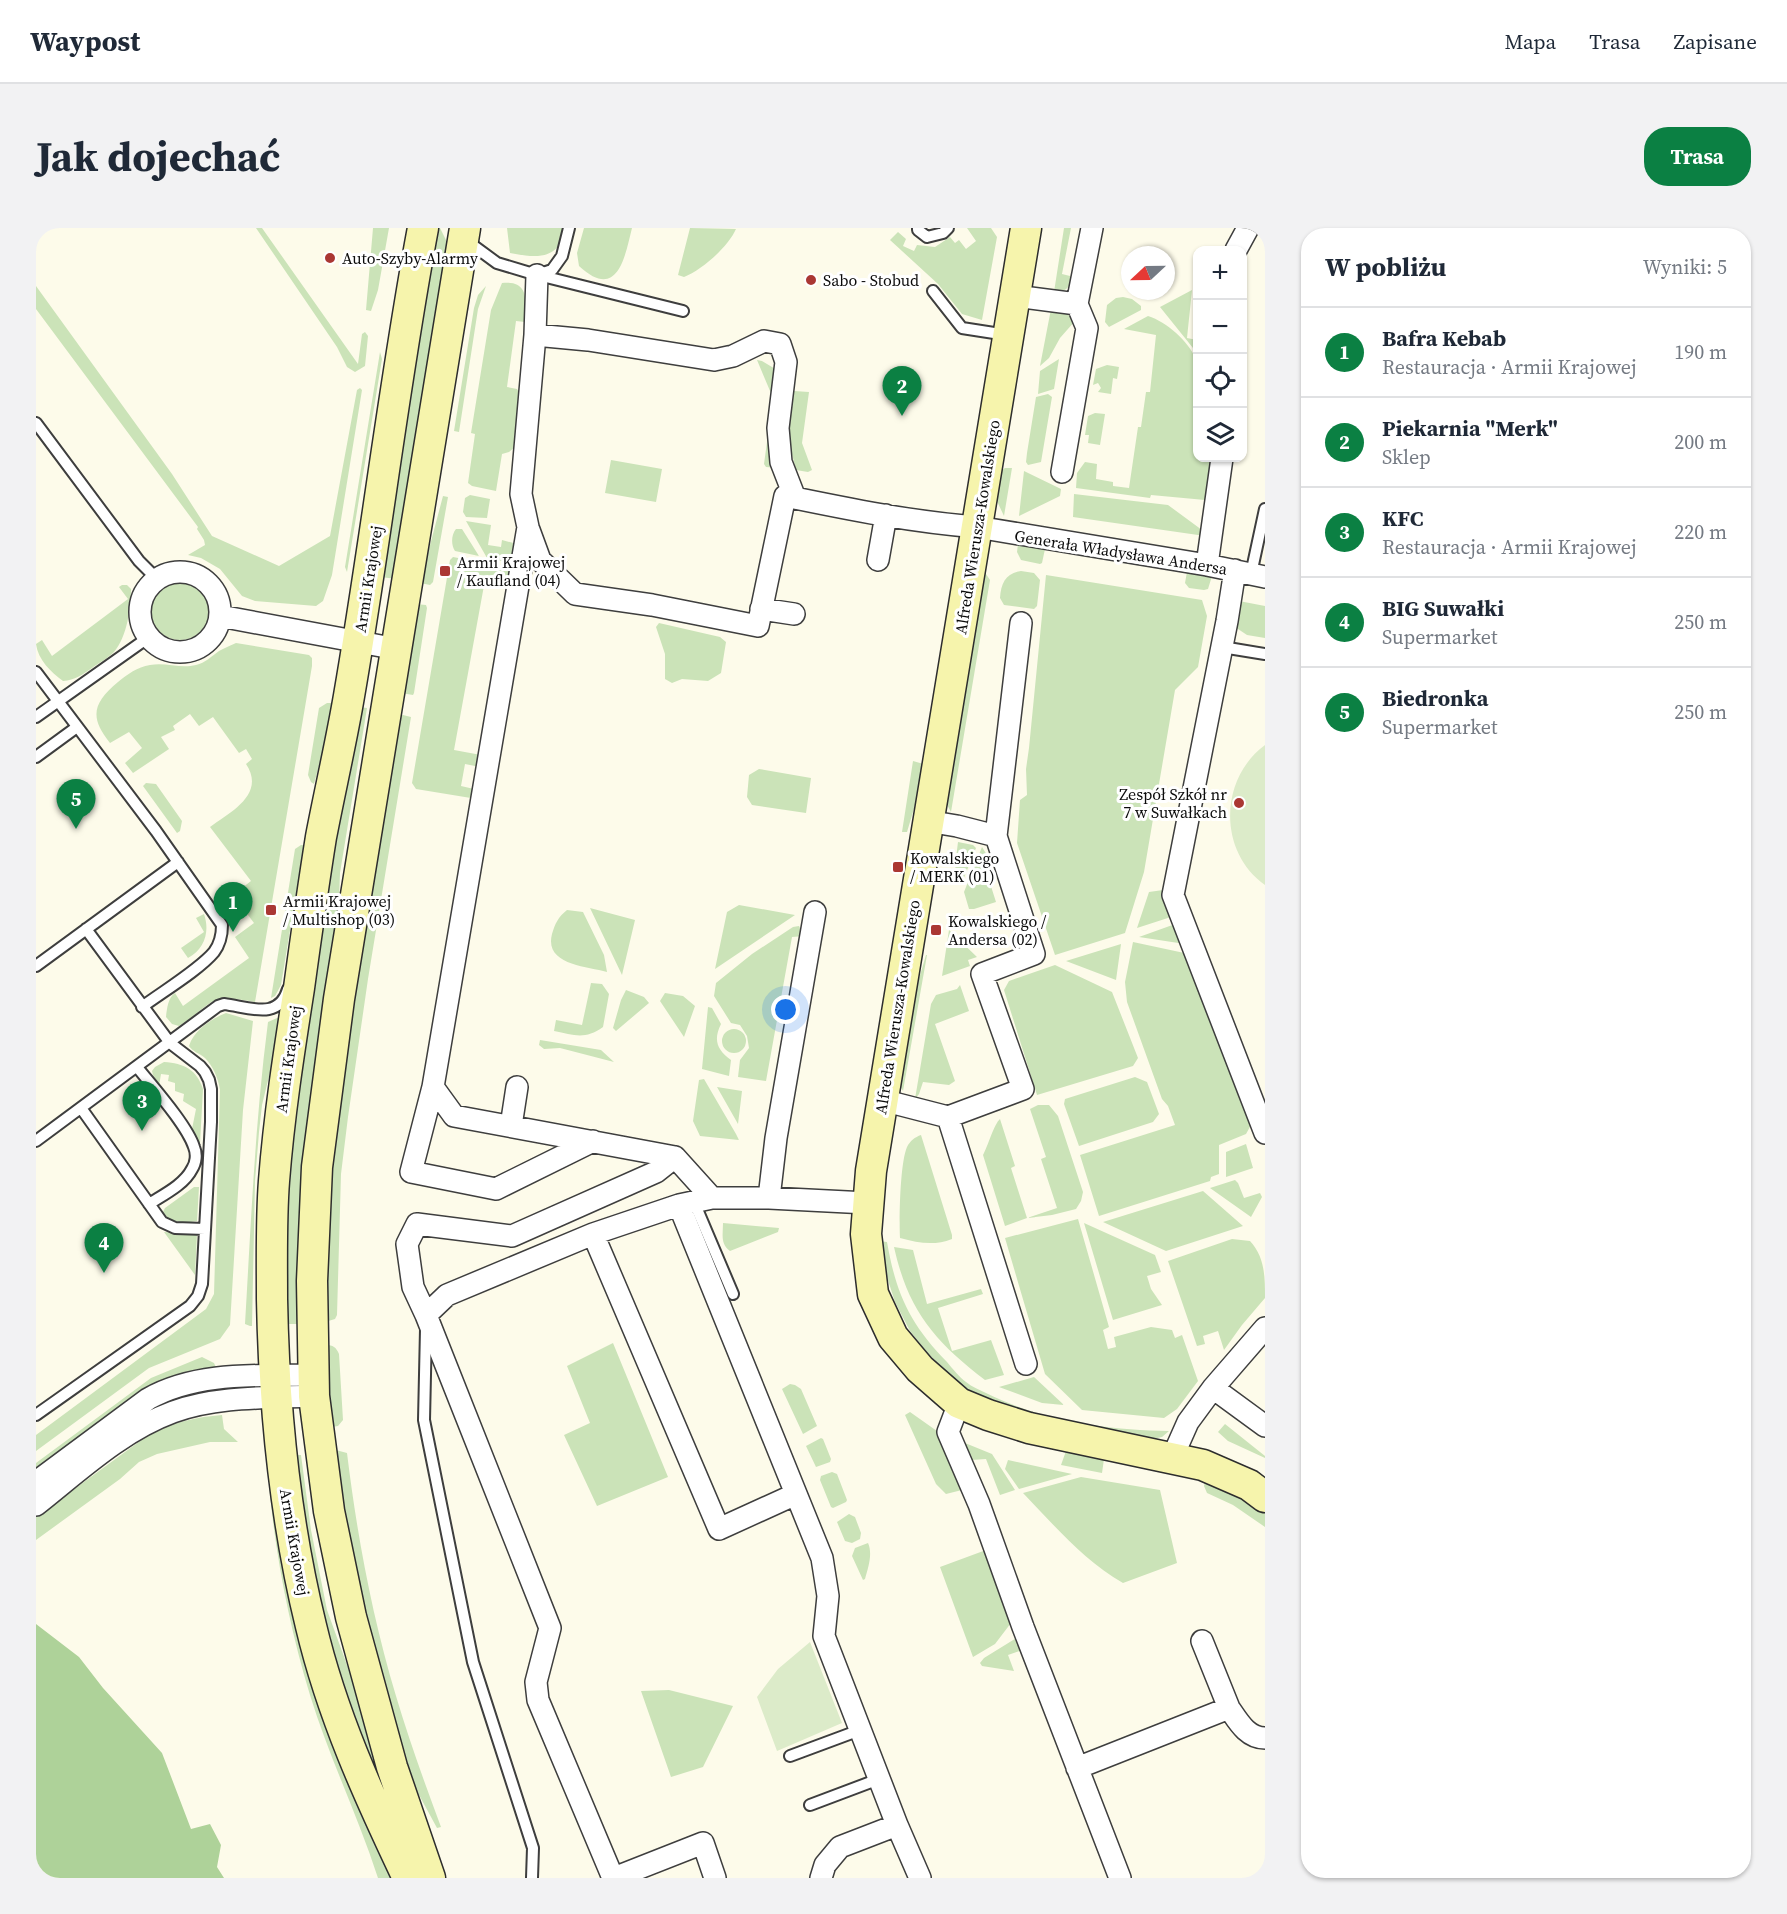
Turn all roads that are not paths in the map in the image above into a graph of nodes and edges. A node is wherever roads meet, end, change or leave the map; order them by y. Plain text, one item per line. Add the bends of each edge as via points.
1 (423, 228) edge
2 (569, 228) edge
3 (948, 228) edge
4 (1026, 228) edge
5 (1092, 228) edge
6 (1248, 228) edge
7 (918, 229) edge
8 (462, 231) edge
9 (1238, 246) edge
10 (537, 275) junction
11 (933, 291) dead end
12 (1014, 296) junction
13 (1077, 304) junction
14 (683, 311) dead end
15 (535, 335) junction
16 (1009, 335) junction
17 (36, 423) edge
18 (1221, 462) edge
19 (1062, 472) dead end
20 (795, 498) junction
21 (1265, 509) edge
22 (886, 515) junction
23 (528, 527) junction
24 (977, 527) junction
25 (878, 560) dead end
26 (1207, 565) junction
27 (1250, 574) edge
28 (157, 579) junction
29 (761, 609) junction
30 (794, 615) dead end
31 (220, 616) junction
32 (1021, 623) dead end
33 (149, 637) junction
34 (358, 642) junction
35 (1222, 647) junction
36 (397, 649) junction
37 (1265, 654) edge
38 (36, 672) edge
39 (58, 701) junction
40 (36, 717) edge
41 (77, 727) junction
42 (36, 757) edge
43 (927, 821) junction
44 (996, 836) junction
45 (321, 837) junction
46 (178, 862) junction
47 (815, 912) dead end
48 (86, 929) junction
49 (36, 966) edge
50 (142, 1007) junction
51 (170, 1043) junction
52 (137, 1067) junction
53 (433, 1087) junction
54 (517, 1087) dead end
55 (882, 1100) junction
56 (81, 1108) junction
57 (948, 1117) junction
58 (511, 1126) junction
59 (1265, 1133) edge
60 (36, 1141) edge
61 (593, 1141) junction
62 (675, 1156) junction
63 (769, 1198) junction
64 (695, 1202) junction
65 (867, 1203) junction
66 (149, 1204) junction
67 (205, 1229) junction
68 (593, 1234) junction
69 (733, 1294) dead end
70 (426, 1315) junction
71 (1265, 1328) edge
72 (1026, 1364) dead end
73 (314, 1385) junction
74 (276, 1387) junction
75 (1213, 1388) junction
76 (959, 1403) junction
77 (36, 1415) edge
78 (1265, 1426) edge
79 (1172, 1458) junction
80 (36, 1482) edge
81 (796, 1494) junction
82 (1265, 1497) edge
83 (36, 1505) edge
84 (1202, 1641) dead end
85 (1229, 1708) junction
86 (860, 1730) junction
87 (1265, 1738) edge
88 (790, 1756) dead end
89 (1077, 1768) junction
90 (879, 1779) junction
91 (810, 1805) dead end
92 (897, 1825) junction
93 (408, 1878) edge
94 (430, 1878) edge
95 (532, 1878) edge
96 (613, 1878) edge
97 (716, 1878) edge
98 (821, 1878) edge
99 (920, 1878) edge
100 (1120, 1878) edge

1 - 34 main road, Armii Krajowej
2 - 10 lane via 562,256 552,270
3 - 7 lane via 927,237
4 - 12 main road, Alfreda Wierusza-Kowalskiego
5 - 13 street
6 - 9 street
8 - 10 lane via 497,262
8 - 36 main road
10 - 14 lane
10 - 15 street
11 - 16 lane via 962,328
12 - 13 street
12 - 16 main road, Alfreda Wierusza-Kowalskiego
13 - 19 street via 1087,328
15 - 20 street via 714,360 733,356 764,341 780,344 786,362 778,428 781,462
15 - 23 street via 521,494
16 - 24 main road, Alfreda Wierusza-Kowalskiego
17 - 28 lane via 139,561
18 - 26 street
20 - 22 street, Generała Władysława Andersa
20 - 29 street via 785,496
21 - 27 lane
22 - 24 street, Generała Władysława Andersa
22 - 25 street
23 - 29 street via 540,560 575,594 652,604 758,626
23 - 53 street
24 - 26 street, Generała Władysława Andersa
24 - 43 main road, Alfreda Wierusza-Kowalskiego
26 - 27 street, Generała Władysława Andersa
27 - 35 street
28 - 31 street via 174,572 201,577 214,590
28 - 33 street via 149,586 141,606 143,627
29 - 30 street
31 - 33 street via 211,638 191,651 168,650
31 - 34 street
32 - 44 street
33 - 39 lane
34 - 36 street
34 - 45 main road, Armii Krajowej
35 - 37 lane
35 - 59 street via 1173,895
36 - 73 main road via 339,999 317,1167 312,1281
38 - 39 lane
39 - 40 lane
39 - 41 lane
41 - 42 lane
41 - 46 lane
43 - 44 street
43 - 55 main road, Alfreda Wierusza-Kowalskiego
44 - 57 street via 1034,954 982,974 1023,1089
45 - 51 lane via 312,861 283,1000 268,1010 218,1006
45 - 74 main road, Armii Krajowej via 273,1185
46 - 48 lane
46 - 50 lane via 222,925 222,932 214,951 204,961
47 - 63 street
48 - 49 lane
48 - 50 lane
50 - 51 lane
51 - 52 lane
51 - 67 lane via 206,1072 211,1089
52 - 56 lane
52 - 66 lane via 184,1129 196,1158 183,1181
53 - 58 street via 454,1116
53 - 61 street via 411,1172 496,1189
54 - 58 street
55 - 57 street
55 - 65 main road, Alfreda Wierusza-Kowalskiego
56 - 60 lane
56 - 66 lane
57 - 72 street
58 - 61 street
61 - 62 street
62 - 64 street
62 - 70 street via 656,1172 512,1236 417,1224 407,1244 413,1287
63 - 64 street
63 - 65 street
64 - 68 street
64 - 69 lane
64 - 81 street
65 - 76 main road, Alfreda Wierusza-Kowalskiego via 866,1234 873,1294 893,1337 920,1369
66 - 67 lane via 167,1226
67 - 77 lane via 202,1284 190,1306
68 - 70 street via 447,1295
68 - 81 street via 718,1529
70 - 95 lane via 424,1420 473,1662 534,1848
70 - 96 street via 550,1628 536,1682 538,1700
71 - 75 street
73 - 74 street
73 - 94 main road via 329,1511 351,1617 392,1767
74 - 80 street via 202,1380 168,1389 148,1399
74 - 83 street via 175,1411 149,1422
74 - 93 main road, Armii Krajowej via 285,1485 310,1625 359,1774
75 - 78 street
75 - 79 street via 1188,1422
76 - 79 main road, Alfreda Wierusza-Kowalskiego via 1029,1428
76 - 89 street via 948,1432 979,1504
79 - 82 main road, Alfreda Wierusza-Kowalskiego via 1203,1465 1249,1485
81 - 86 street via 822,1558 828,1596 824,1636
84 - 85 street
85 - 87 street via 1242,1728
85 - 89 street
86 - 88 lane
86 - 90 street
89 - 100 street
90 - 91 lane
90 - 92 street
92 - 98 street via 840,1847 825,1865
92 - 99 street
96 - 97 street via 703,1843

